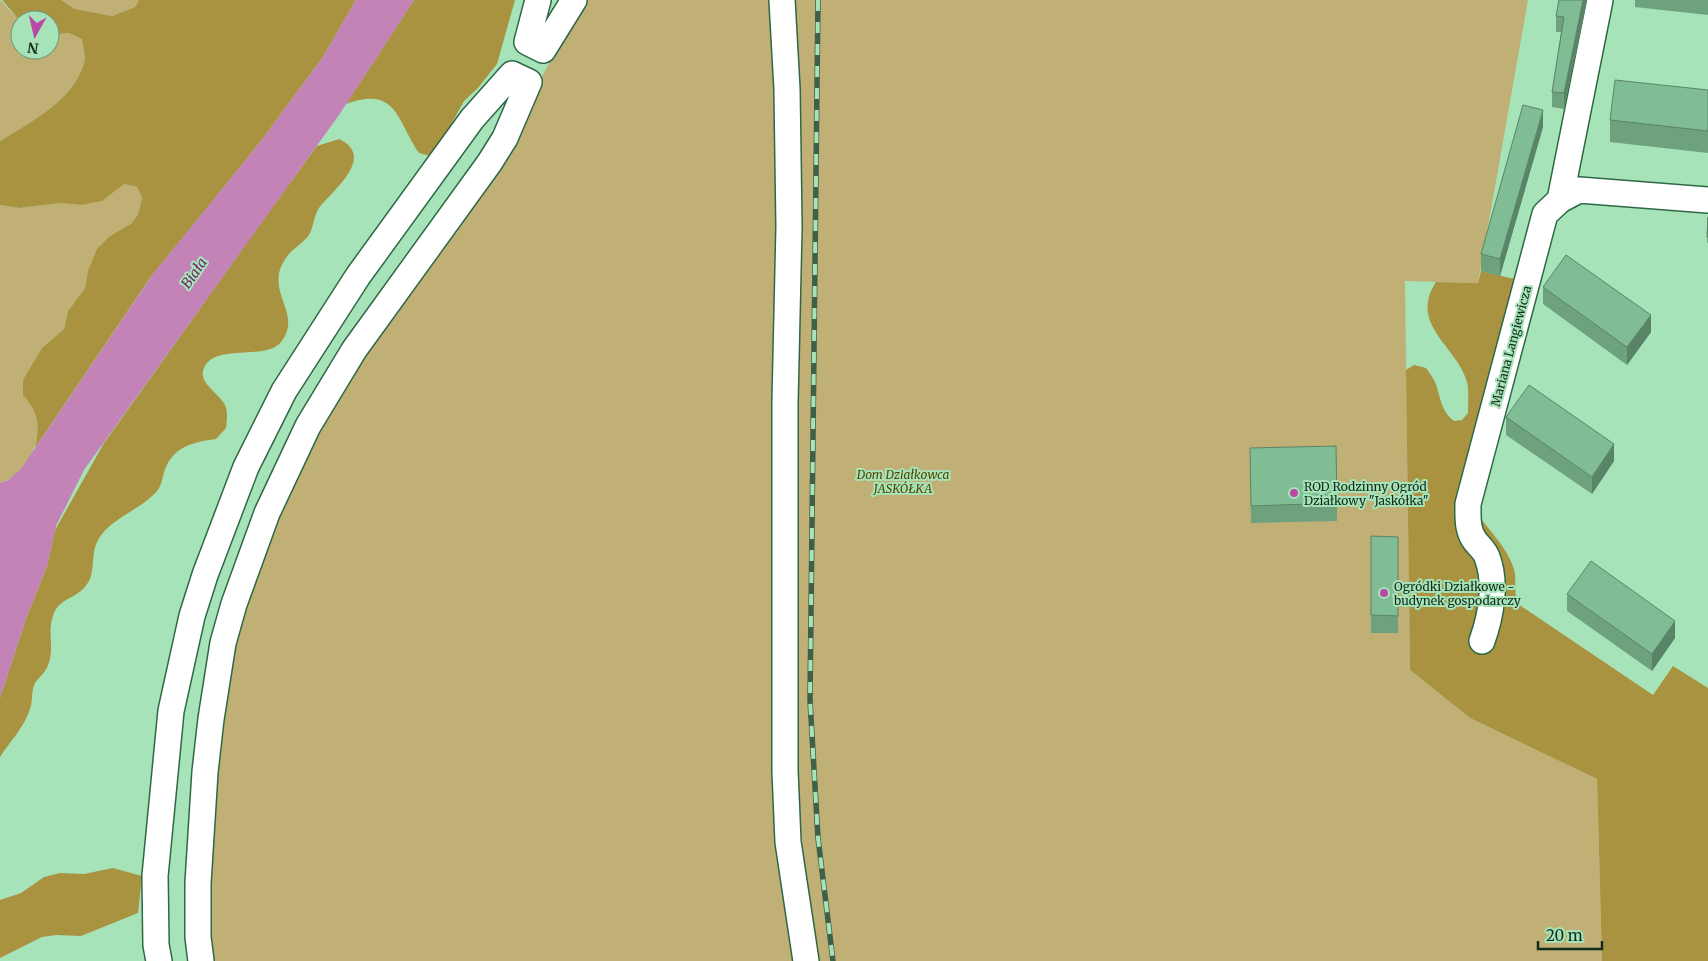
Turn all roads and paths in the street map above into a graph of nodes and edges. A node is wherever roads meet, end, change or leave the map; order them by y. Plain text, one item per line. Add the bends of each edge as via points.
1 (538, 0) edge
2 (574, 0) edge
3 (782, 0) edge
4 (1600, 0) edge
5 (538, 41) junction
6 (519, 81) junction
7 (1560, 200) junction
8 (1708, 200) edge
9 (1482, 641) dead end
10 (159, 961) edge
11 (201, 961) edge
12 (806, 961) edge

1 - 5 street via 527,42
2 - 5 street via 543,50
3 - 12 street via 789,227 785,402 785,771 788,842
4 - 7 street
5 - 6 street
6 - 10 street via 512,74 472,119 358,276 284,391 246,467 192,616 173,702 155,876
6 - 11 street via 529,82 505,138 354,350 308,426 267,513 234,604 223,643 205,772 198,883
7 - 8 street, Mariana Langiewicza via 1579,190
7 - 9 street, Mariana Langiewicza via 1545,214 1468,504 1468,526 1487,556 1491,578 1491,605

